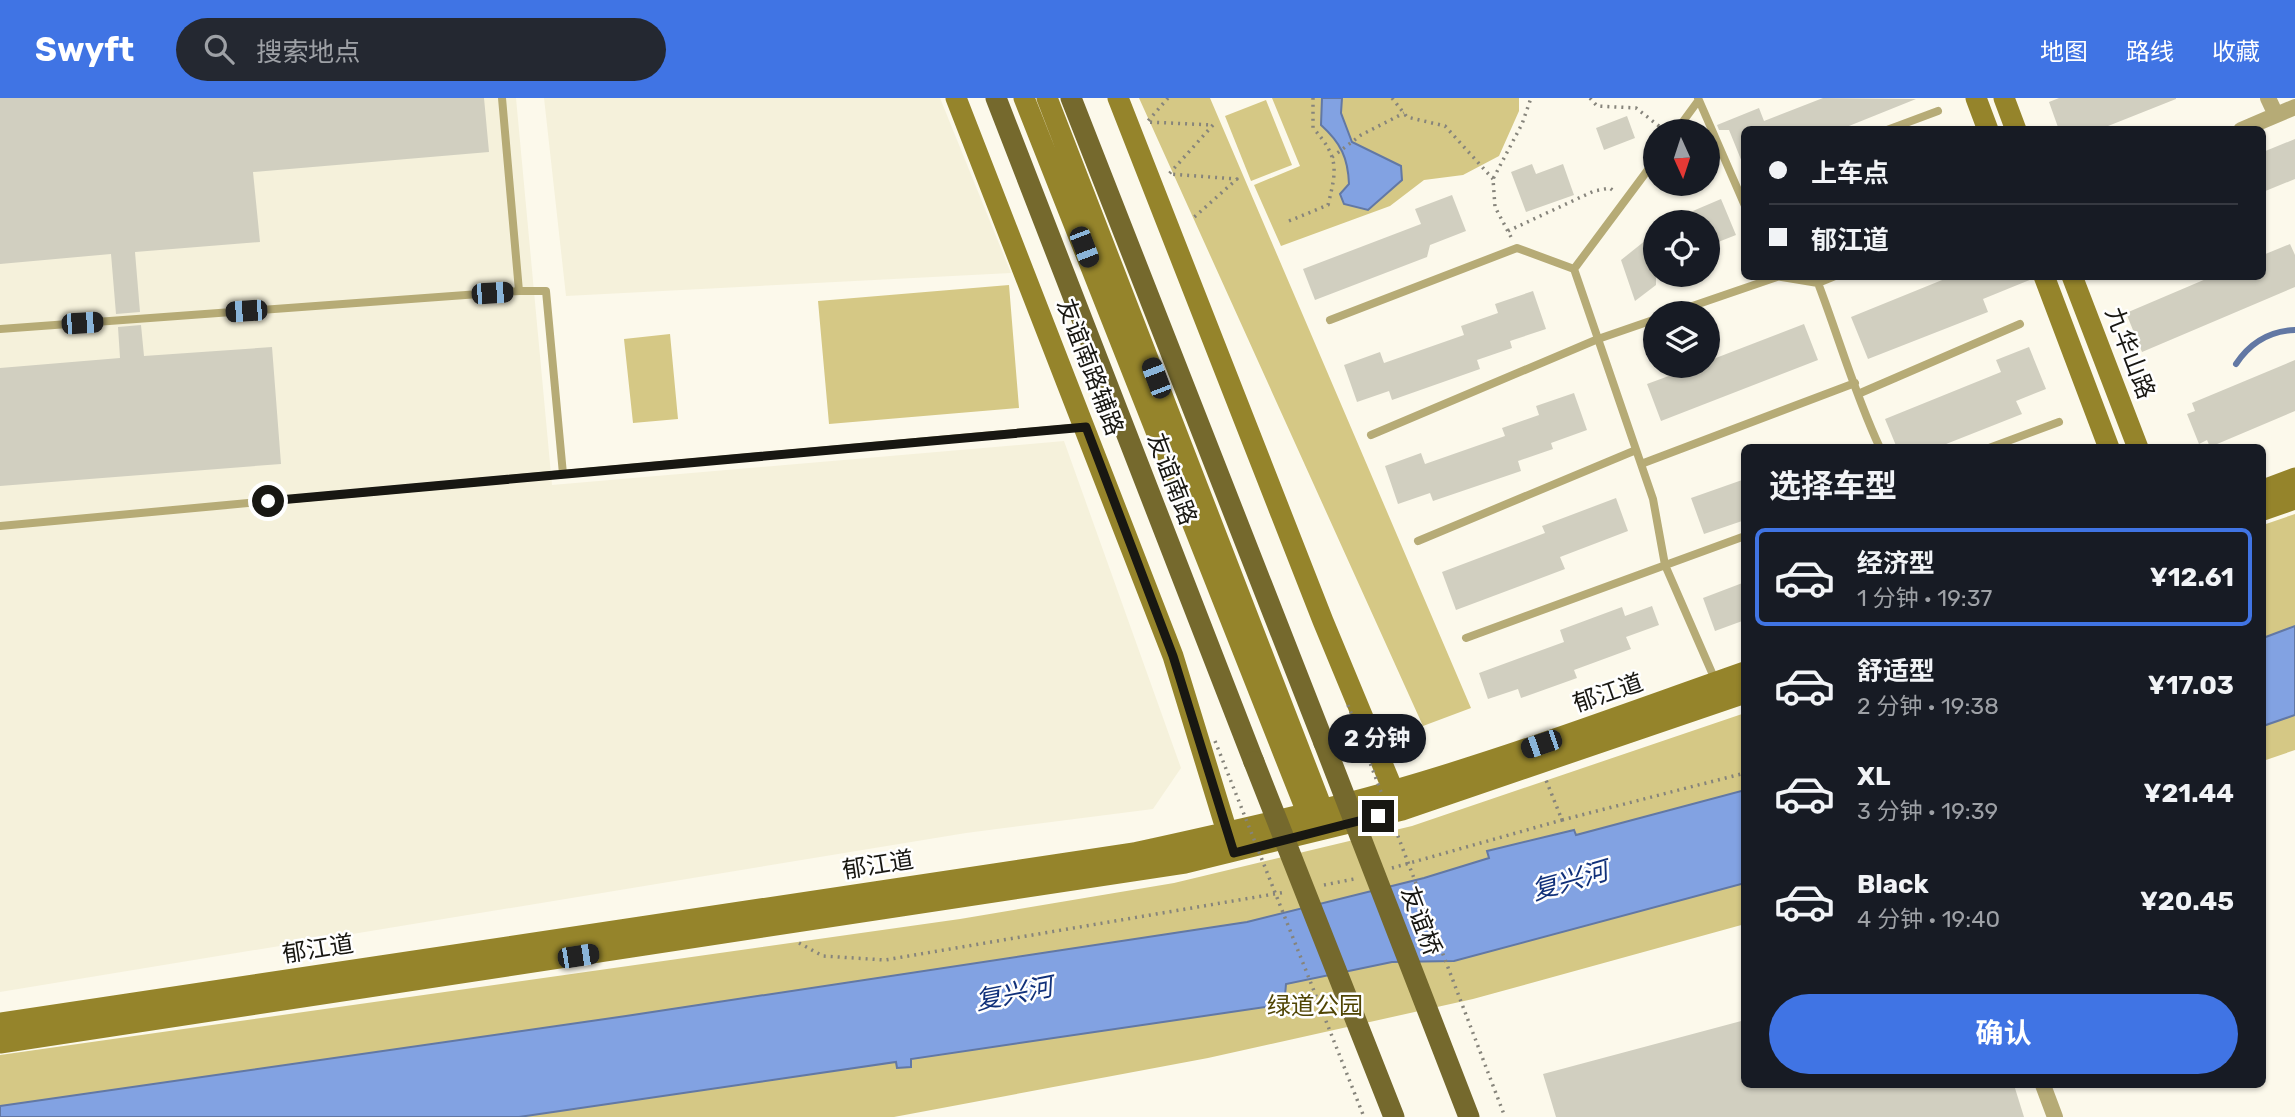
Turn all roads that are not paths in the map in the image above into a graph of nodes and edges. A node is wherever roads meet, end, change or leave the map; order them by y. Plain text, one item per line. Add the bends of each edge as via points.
1 (502, 98) edge
2 (957, 98) edge
3 (996, 98) edge
4 (1024, 98) edge
5 (1047, 98) edge
6 (1071, 98) edge
7 (1118, 98) edge
8 (1976, 98) edge
9 (2004, 98) edge
10 (2268, 98) edge
11 (1698, 99) edge
12 (2295, 107) edge
13 (1938, 110) dead end
14 (2276, 115) junction
15 (1684, 119) edge
16 (1898, 126) edge
17 (1986, 126) edge
18 (2014, 126) edge
19 (2250, 126) edge
20 (1643, 176) edge
21 (1740, 185) edge
22 (1574, 269) junction
23 (1768, 280) edge
24 (1798, 280) edge
25 (1825, 280) edge
26 (2046, 280) edge
27 (2074, 280) edge
28 (1818, 283) junction
29 (519, 291) junction
30 (1707, 301) edge
31 (1330, 320) dead end
32 (1643, 323) edge
33 (2020, 324) dead end
34 (0, 329) edge
35 (1598, 339) junction
36 (1855, 383) junction
37 (1858, 394) junction
38 (2059, 422) dead end
39 (1086, 427) junction
40 (1371, 435) dead end
41 (1878, 444) edge
42 (2000, 444) edge
43 (2107, 444) edge
44 (2136, 444) edge
45 (1636, 450) junction
46 (1641, 464) junction
47 (563, 474) junction
48 (2295, 478) edge
49 (2266, 489) edge
50 (2295, 499) edge
51 (2266, 509) edge
52 (0, 526) edge
53 (1741, 538) edge
54 (1418, 541) dead end
55 (1665, 565) junction
56 (1466, 638) dead end
57 (1741, 673) edge
58 (1716, 682) junction
59 (1741, 694) edge
60 (1324, 743) joint
61 (1398, 800) junction
62 (1319, 822) junction
63 (1226, 833) junction
64 (1234, 853) junction
65 (0, 1023) edge
66 (0, 1043) edge
67 (2044, 1088) edge
68 (1394, 1117) edge
69 (1469, 1117) edge
70 (2055, 1117) edge

1 - 29 lane
2 - 39 main road, 友谊南路辅路
3 - 68 main road, 友谊南路, bridge
4 - 62 main road
5 - 62 main road
6 - 60 main road, 友谊南路
7 - 61 main road via 1322,621
8 - 17 main road
9 - 18 main road
10 - 14 street
11 - 15 lane
11 - 21 lane
12 - 14 street
13 - 16 lane
14 - 19 street
20 - 22 lane
22 - 31 lane via 1517,248
22 - 35 lane
23 - 30 lane
24 - 28 lane
25 - 28 lane
26 - 43 main road
27 - 44 main road, 九华山路
28 - 36 lane
29 - 34 lane
29 - 47 lane via 545,291
32 - 35 lane
33 - 37 lane
35 - 40 lane
35 - 45 lane
36 - 37 lane
36 - 46 lane
37 - 41 lane
38 - 42 lane
39 - 47 lane
39 - 63 main road, 友谊南路辅路 via 1173,656
45 - 46 lane
45 - 54 lane
46 - 55 lane via 1653,499
47 - 52 lane
48 - 49 main road
50 - 51 main road
53 - 55 lane
55 - 56 lane
55 - 58 lane
57 - 58 main road, 郁江道
58 - 61 main road, 郁江道
59 - 61 main road, 郁江道 via 1541,765
60 - 69 main road, 友谊桥, bridge
61 - 62 main road, 郁江道
62 - 63 main road, 郁江道
62 - 64 main road, 郁江道
63 - 64 main road, 友谊南路辅路
63 - 65 main road, 郁江道 via 1134,853
64 - 66 main road, 郁江道 via 1132,873
67 - 70 street

